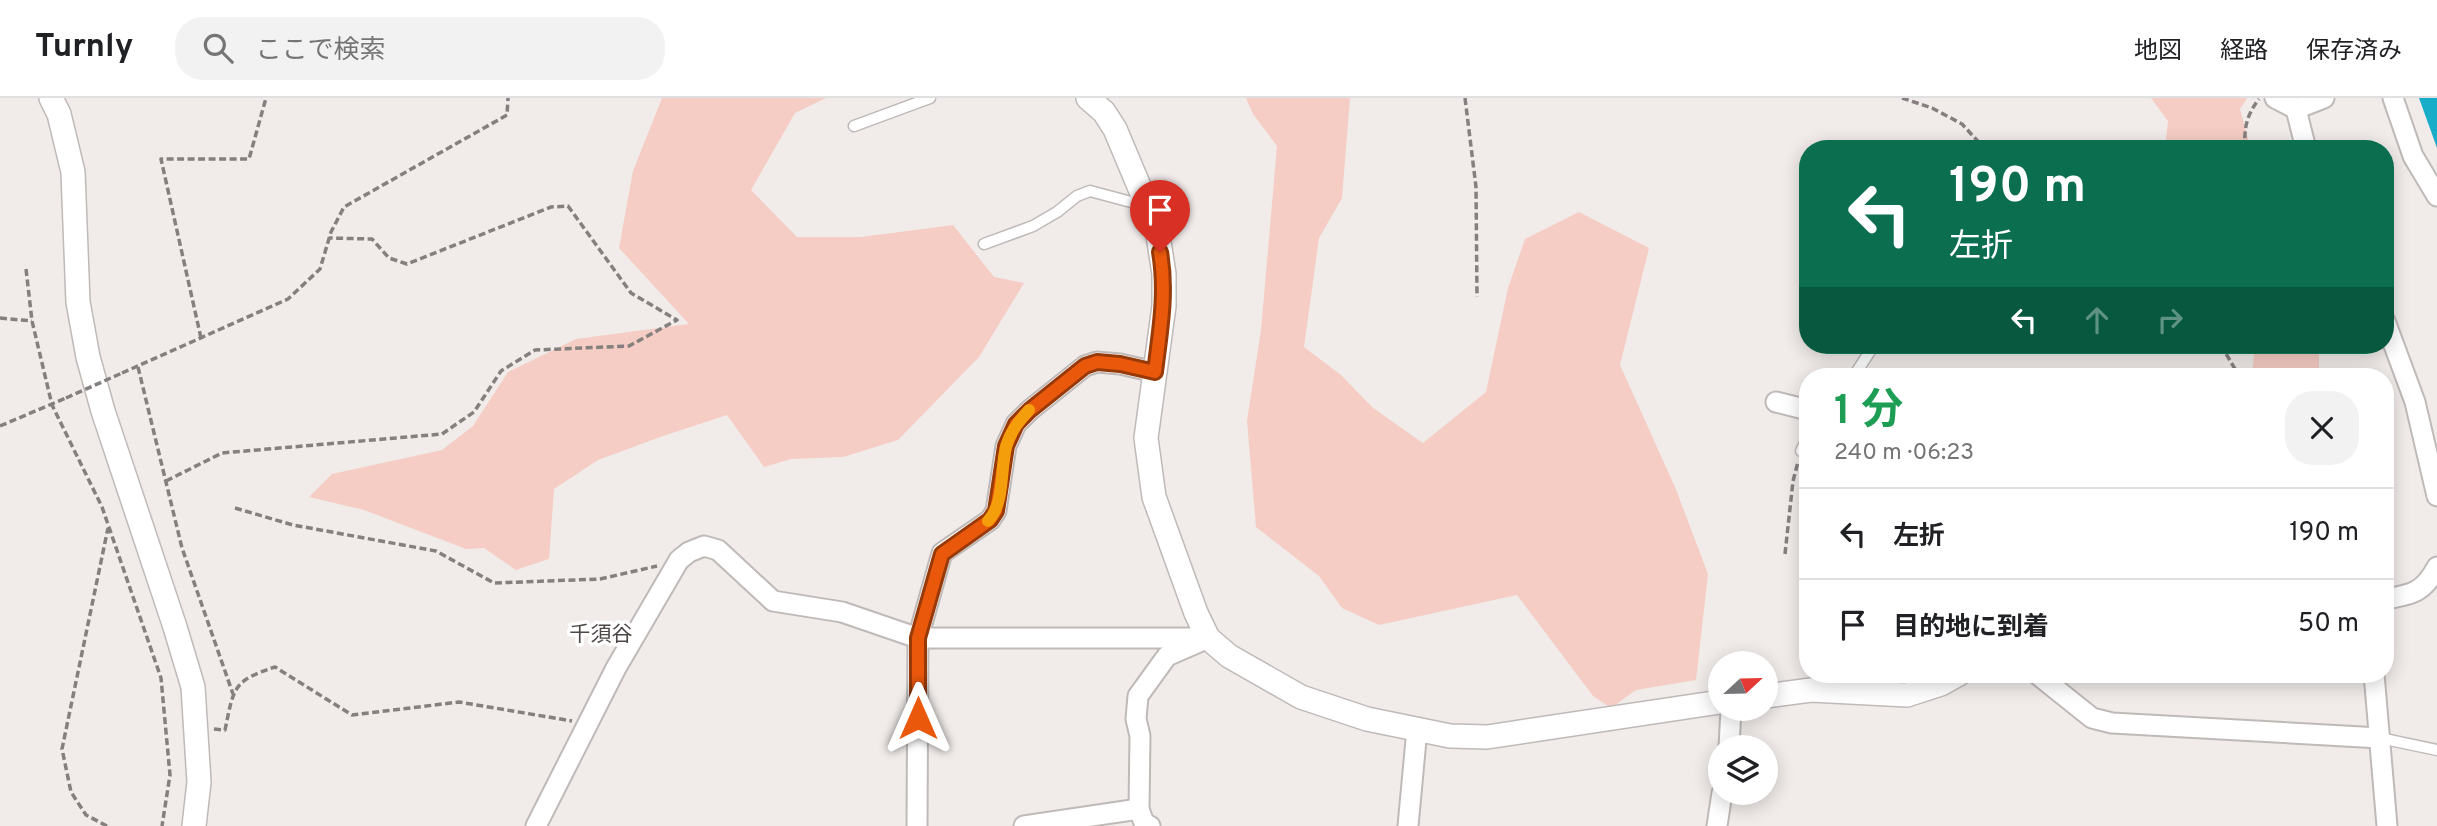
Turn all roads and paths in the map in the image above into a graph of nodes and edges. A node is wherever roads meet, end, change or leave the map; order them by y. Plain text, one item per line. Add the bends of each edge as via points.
1 (51, 98) edge
2 (266, 98) edge
3 (508, 98) edge
4 (930, 98) edge
5 (1088, 98) edge
6 (1465, 98) edge
7 (1902, 98) edge
8 (2259, 98) edge
9 (2275, 98) edge
10 (2324, 98) edge
11 (2393, 98) edge
12 (2296, 109) junction
13 (853, 126) dead end
14 (1977, 140) edge
15 (2245, 140) edge
16 (2304, 140) edge
17 (2437, 196) edge
18 (1147, 206) junction
19 (329, 238) junction
20 (984, 244) dead end
21 (26, 269) dead end
22 (1477, 297) dead end
23 (0, 318) edge
24 (32, 321) junction
25 (201, 338) junction
26 (2394, 345) edge
27 (138, 367) junction
28 (1155, 372) junction
29 (1776, 401) dead end
30 (52, 405) junction
31 (1799, 407) edge
32 (0, 426) edge
33 (1799, 459) edge
34 (166, 481) junction
35 (2437, 496) edge
36 (235, 508) dead end
37 (109, 526) junction
38 (1785, 554) dead end
39 (679, 560) junction
40 (2437, 567) edge
41 (2394, 598) edge
42 (918, 638) junction
43 (1208, 638) junction
44 (1943, 683) edge
45 (2049, 683) edge
46 (2375, 683) edge
47 (233, 694) junction
48 (1778, 694) edge
49 (1708, 704) edge
50 (588, 723) junction
51 (195, 726) junction
52 (1417, 729) junction
53 (2380, 738) junction
54 (2437, 750) edge
55 (1720, 805) edge
56 (1144, 821) edge
57 (107, 826) edge
58 (162, 826) edge
59 (194, 826) edge
60 (536, 826) edge
61 (917, 826) edge
62 (1024, 826) edge
63 (1408, 826) edge
64 (1717, 826) edge
65 (2388, 826) edge

1 - 51 street via 73,172 78,302 88,357 176,627 193,687
2 - 25 path via 249,159 160,159
3 - 19 path via 507,115 344,207
4 - 13 lane
5 - 18 street via 1115,129
6 - 22 path via 1476,187
7 - 14 path via 1962,124
8 - 15 path via 2244,127
9 - 12 street
10 - 12 street
11 - 17 street via 2413,156
12 - 16 street
18 - 20 lane via 1090,191 1033,226
18 - 28 street via 1157,229 1164,274
19 - 25 path via 320,269 288,299
19 - 34 path via 372,239 389,258 407,264 551,207 568,206 631,293 677,320 629,346 535,350 500,371 474,412 442,433 222,453
21 - 24 path
23 - 24 path
24 - 30 path
25 - 27 path
26 - 35 street via 2415,402
27 - 30 path, bridge
27 - 34 path
28 - 42 street via 1097,362 1085,366 1016,424 1006,446 996,511 942,554
28 - 43 street via 1146,438 1154,497
29 - 31 street
30 - 32 path
30 - 37 path
33 - 38 path
34 - 47 path via 182,548
36 - 39 path via 293,525 436,551 494,583 600,579
37 - 57 path via 62,750 71,792 86,815
37 - 58 path via 162,678 170,775
39 - 42 street via 704,546 718,550 773,601 842,612
39 - 50 street
40 - 41 street via 2428,584
42 - 43 street
42 - 61 street
43 - 52 street via 1228,656 1301,696 1367,719
43 - 56 street via 1167,656 1138,696
44 - 48 street via 1907,695 1811,690
45 - 53 street via 2092,718 2112,723
46 - 53 street
47 - 50 path via 248,676 275,667 352,715 459,702
47 - 51 path via 225,730
49 - 52 street via 1487,737
50 - 60 street
51 - 59 street via 199,782
52 - 63 street
53 - 54 lane
53 - 65 street
55 - 64 street
56 - 62 street

